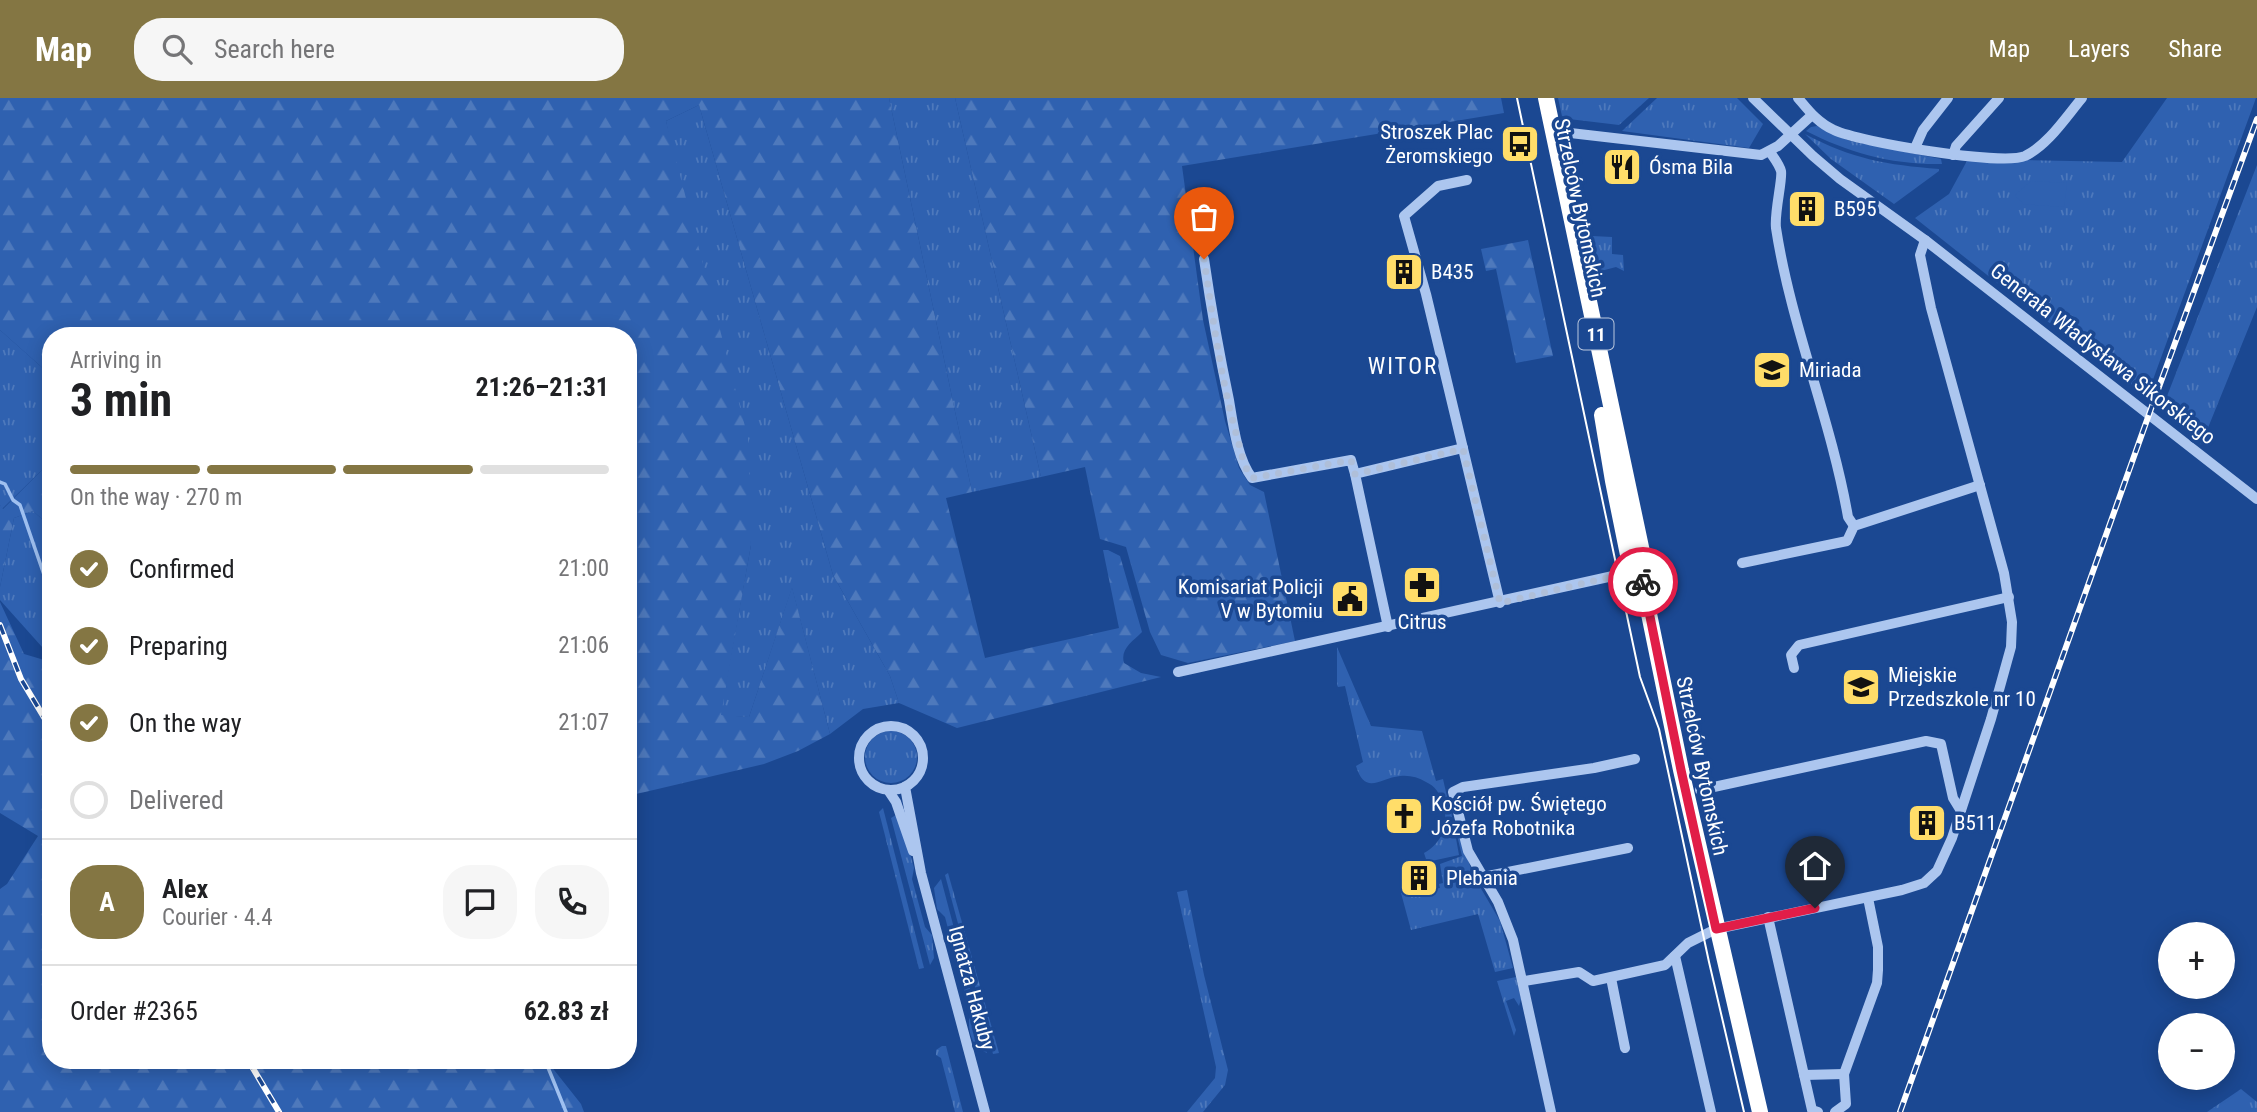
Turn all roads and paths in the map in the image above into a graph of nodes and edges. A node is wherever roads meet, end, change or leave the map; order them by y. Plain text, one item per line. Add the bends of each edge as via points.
1 (1535, 98) edge
2 (1546, 98) edge
3 (1798, 98) edge
4 (1948, 98) edge
5 (1999, 98) edge
6 (2082, 98) edge
7 (1754, 99) edge
8 (1812, 115) junction
9 (1553, 131) junction
10 (1791, 135) junction
11 (1915, 148) junction
12 (1770, 152) junction
13 (1954, 155) junction
14 (1467, 180) dead end
15 (1925, 240) junction
16 (1204, 259) dead end
17 (1463, 449) junction
18 (1355, 474) junction
19 (1980, 485) junction
20 (2257, 499) edge
21 (1854, 526) junction
22 (1742, 563) dead end
23 (1640, 570) junction
24 (2010, 597) junction
25 (1500, 603) junction
26 (1388, 627) junction
27 (1794, 668) dead end
28 (1178, 672) dead end
29 (1635, 759) dead end
30 (905, 787) junction
31 (888, 790) junction
32 (1700, 790) dead end
33 (1961, 811) junction
34 (1628, 848) dead end
35 (922, 873) junction
36 (1483, 877) junction
37 (1868, 898) junction
38 (1768, 917) junction
39 (1716, 929) junction
40 (1675, 956) junction
41 (1611, 978) junction
42 (1524, 981) junction
43 (1625, 1048) dead end
44 (1844, 1073) junction
45 (1804, 1075) junction
46 (985, 1112) edge
47 (1551, 1112) edge
48 (1711, 1112) edge
49 (1760, 1112) edge
50 (1818, 1112) edge
51 (1835, 1112) edge

1 - 23 highway, Strzelców Bytomskich / 11 via 1628,555
2 - 9 highway, Strzelców Bytomskich / 11
3 - 8 street
4 - 11 street
5 - 13 street via 1956,146
6 - 13 street via 2037,148 2022,158
7 - 10 street, Generała Władysława Sikorskiego
8 - 10 street
8 - 11 street via 1840,133
9 - 12 street via 1752,155
9 - 23 highway, Strzelców Bytomskich / 11 via 1642,552
10 - 12 street
10 - 15 street, Generała Władysława Sikorskiego via 1840,179
11 - 13 street
12 - 21 street via 1782,173 1775,221 1782,259
14 - 17 street via 1438,186 1404,216
15 - 19 street via 1920,255 1931,308
15 - 20 street, Generała Władysława Sikorskiego
16 - 18 street via 1231,411 1247,471 1252,478 1351,460
17 - 18 street
17 - 25 street
18 - 26 street
19 - 21 street
19 - 24 street
21 - 22 street via 1847,541
23 - 25 street
23 - 39 highway, Strzelców Bytomskich / 11
24 - 27 street via 1799,645 1791,654
24 - 33 street via 2011,647
25 - 26 street
26 - 28 street
29 - 36 street via 1453,792 1468,851
30 - 31 street
30 - 31 street via 922,768 921,745 904,728 886,726 865,738 859,762 871,783
30 - 35 street, Ignatza Hakuby
31 - 35 street, Ignatza Hakuby
32 - 33 street, Strzelców Bytomskich via 1926,741 1941,744 1953,798
33 - 37 street via 1937,871 1924,883
34 - 36 street
35 - 46 street, Ignatza Hakuby
36 - 42 street via 1513,940
37 - 38 street
37 - 44 street via 1878,947 1877,983
38 - 39 street
38 - 45 street
39 - 40 street via 1696,937
39 - 49 highway, Strzelców Bytomskich / 11
40 - 41 street via 1665,965
40 - 48 street
41 - 42 street via 1594,981 1579,972
41 - 43 street
42 - 47 street
44 - 45 street
44 - 51 street via 1846,1104
45 - 50 street via 1812,1111

